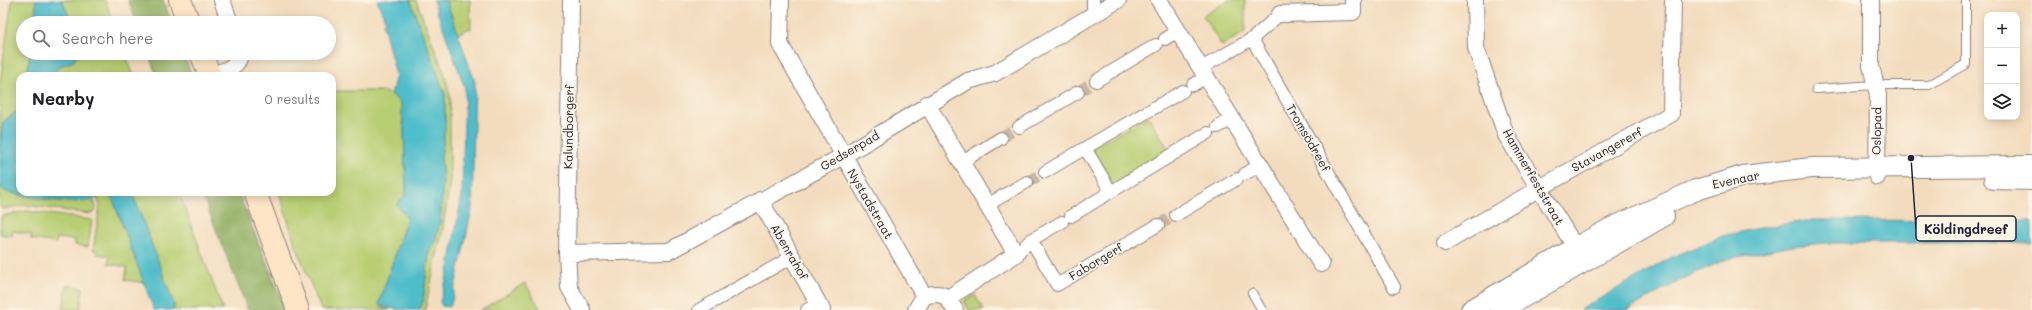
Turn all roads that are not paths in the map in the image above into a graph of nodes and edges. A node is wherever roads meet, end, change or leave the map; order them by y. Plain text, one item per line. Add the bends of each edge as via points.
1 (180, 0) edge
2 (222, 0) edge
3 (571, 0) edge
4 (781, 0) edge
5 (1118, 0) edge
6 (1159, 0) edge
7 (1353, 0) edge
8 (1475, 0) edge
9 (1673, 0) edge
10 (1871, 0) edge
11 (1966, 0) edge
12 (1093, 7) edge
13 (1280, 14) joint
14 (186, 16) edge
15 (228, 16) edge
16 (1166, 39) junction
17 (1252, 39) junction
18 (204, 60) edge
19 (240, 60) edge
20 (208, 72) edge
21 (219, 72) edge
22 (1196, 80) junction
23 (1096, 81) tunnel mouth
24 (1875, 85) junction
25 (1816, 89) dead end
26 (1078, 92) tunnel mouth
27 (927, 104) junction
28 (1232, 118) junction
29 (1019, 127) tunnel mouth
30 (1001, 138) tunnel mouth
31 (1085, 148) junction
32 (843, 156) junction
33 (962, 162) junction
34 (1260, 165) junction
35 (2032, 166) edge
36 (1045, 172) tunnel mouth
37 (1877, 172) junction
38 (2032, 180) edge
39 (1027, 182) tunnel mouth
40 (1538, 189) junction
41 (1111, 192) junction
42 (257, 196) edge
43 (760, 200) junction
44 (988, 205) junction
45 (1176, 215) tunnel mouth
46 (1158, 225) tunnel mouth
47 (1031, 240) junction
48 (1445, 243) dead end
49 (1574, 250) junction
50 (567, 253) junction
51 (1016, 254) junction
52 (792, 257) junction
53 (1321, 264) dead end
54 (284, 268) junction
55 (1394, 287) dead end
56 (1252, 293) dead end
57 (924, 296) junction
58 (952, 304) edge
59 (816, 308) edge
60 (298, 310) edge
61 (302, 310) edge
62 (582, 310) edge
63 (699, 310) edge
64 (916, 310) edge
65 (1262, 310) edge
66 (1471, 310) edge
67 (1501, 310) edge

1 - 14 main road
2 - 15 street
3 - 50 street, Kalundborgerf
4 - 32 street, Nystadstraat via 780,44
5 - 12 street, Gedserpad
6 - 16 street
7 - 13 street via 1353,12
8 - 40 street, Hammerfeststraat via 1476,48 1506,135
9 - 40 street, Stavangererf via 1671,114
10 - 24 street, Oslopad via 1871,66
11 - 24 lane via 1966,64 1929,85
12 - 27 street, Gedserpad via 1007,66 995,73 968,81
13 - 17 street
16 - 22 street
16 - 23 street
17 - 22 street
17 - 55 street, Tromsödreef
18 - 20 main road
19 - 21 street via 236,65
22 - 28 street
22 - 31 street
24 - 25 lane
24 - 37 street, Oslopad via 1878,95
26 - 29 street
27 - 32 street, Gedserpad
27 - 33 street
28 - 34 street
28 - 41 street
30 - 33 street
31 - 36 street
31 - 41 street
32 - 43 street, Gedserpad
32 - 57 street, Nystadstraat
33 - 44 street
34 - 45 street
34 - 53 street
35 - 37 street, Evenaar
37 - 38 street, Evenaar
37 - 49 street, Evenaar via 1740,188 1702,199
39 - 44 street
40 - 48 street, Stavangererf
40 - 49 street, Hammerfeststraat
41 - 47 street
42 - 54 main road
43 - 50 street, Gedserpad via 669,251
43 - 52 street, Abenrahof
44 - 51 street
46 - 47 street, Faborgerf via 1057,284
47 - 51 street
49 - 66 street, Evenaar
49 - 67 street, Evenaar
50 - 62 street, Kalundborgerf via 569,287
51 - 58 street
52 - 59 street, Abenrahof
52 - 63 street
54 - 60 main road
54 - 61 main road
56 - 65 lane
57 - 58 street via 942,295
57 - 64 street

